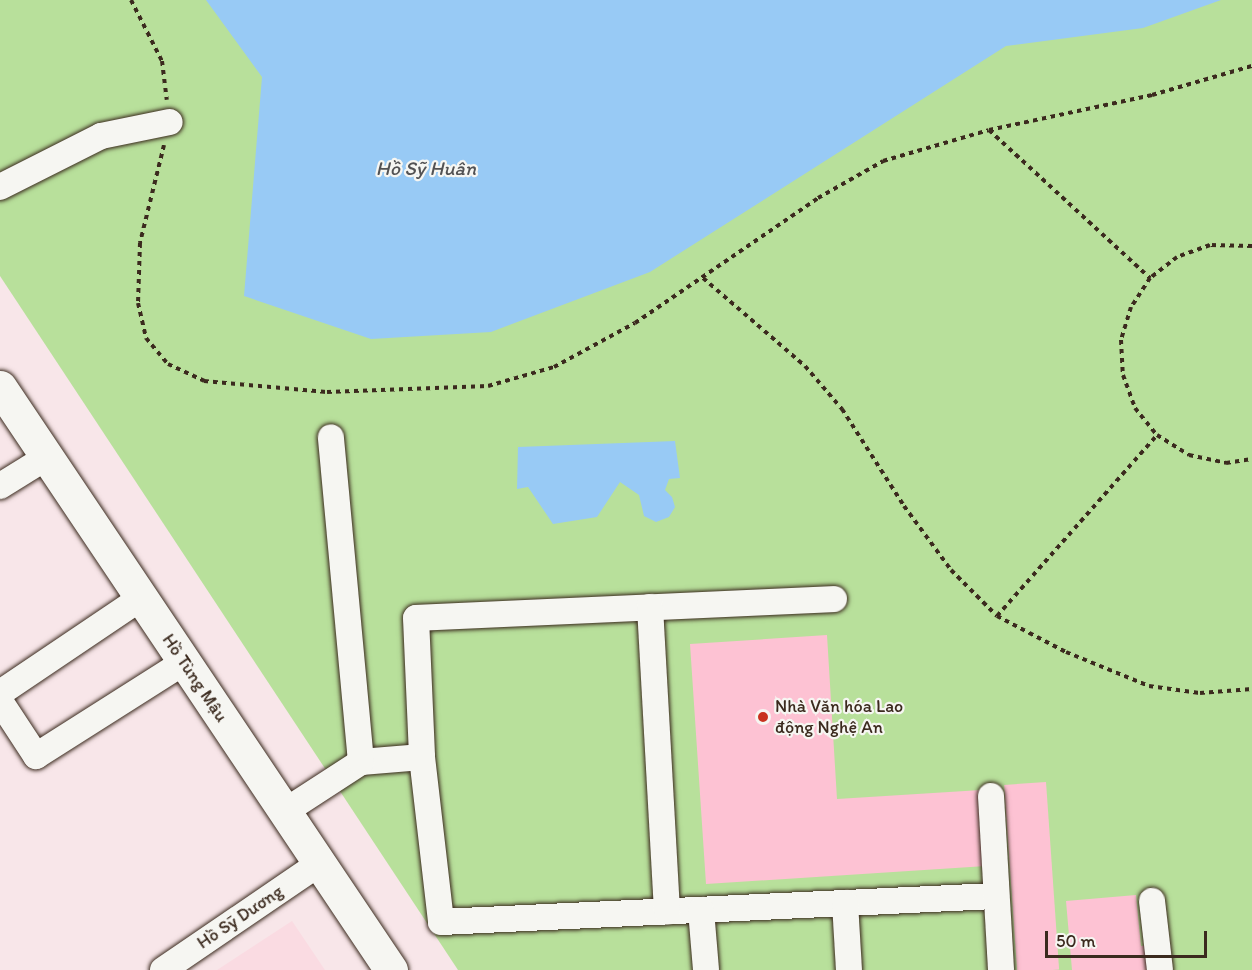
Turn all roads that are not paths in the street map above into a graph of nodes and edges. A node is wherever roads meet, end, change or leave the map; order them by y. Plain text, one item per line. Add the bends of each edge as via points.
1 (170, 122) road end
2 (0, 187) edge
3 (0, 387) edge
4 (331, 437) dead end
5 (47, 457) junction
6 (0, 486) edge
7 (141, 598) junction
8 (834, 599) dead end
9 (650, 607) junction
10 (184, 662) junction
11 (0, 693) edge
12 (0, 701) edge
13 (422, 757) junction
14 (361, 762) junction
15 (991, 796) dead end
16 (284, 812) junction
17 (317, 865) junction
18 (995, 896) junction
19 (1152, 901) dead end
20 (845, 903) junction
21 (701, 910) junction
22 (667, 912) junction
23 (163, 970) edge
24 (390, 970) edge
25 (706, 970) edge
26 (849, 970) edge
27 (1001, 970) edge
28 (1160, 970) edge

1 - 2 street via 101,136
3 - 5 main road, Hồ Tùng Mậu
4 - 14 street
5 - 6 street
5 - 7 main road, Hồ Tùng Mậu
7 - 10 main road, Hồ Tùng Mậu
7 - 11 street
8 - 9 street
9 - 13 street via 416,618
9 - 22 street
10 - 12 street via 36,756
10 - 16 main road, Hồ Tùng Mậu
13 - 14 street
13 - 22 street via 441,922
14 - 16 street
15 - 18 street
16 - 17 main road, Hồ Tùng Mậu
17 - 23 street, Hồ Sỹ Dương
17 - 24 main road, Hồ Tùng Mậu
18 - 20 street
18 - 27 street
19 - 28 street
20 - 21 street
20 - 26 street
21 - 22 street
21 - 25 street

